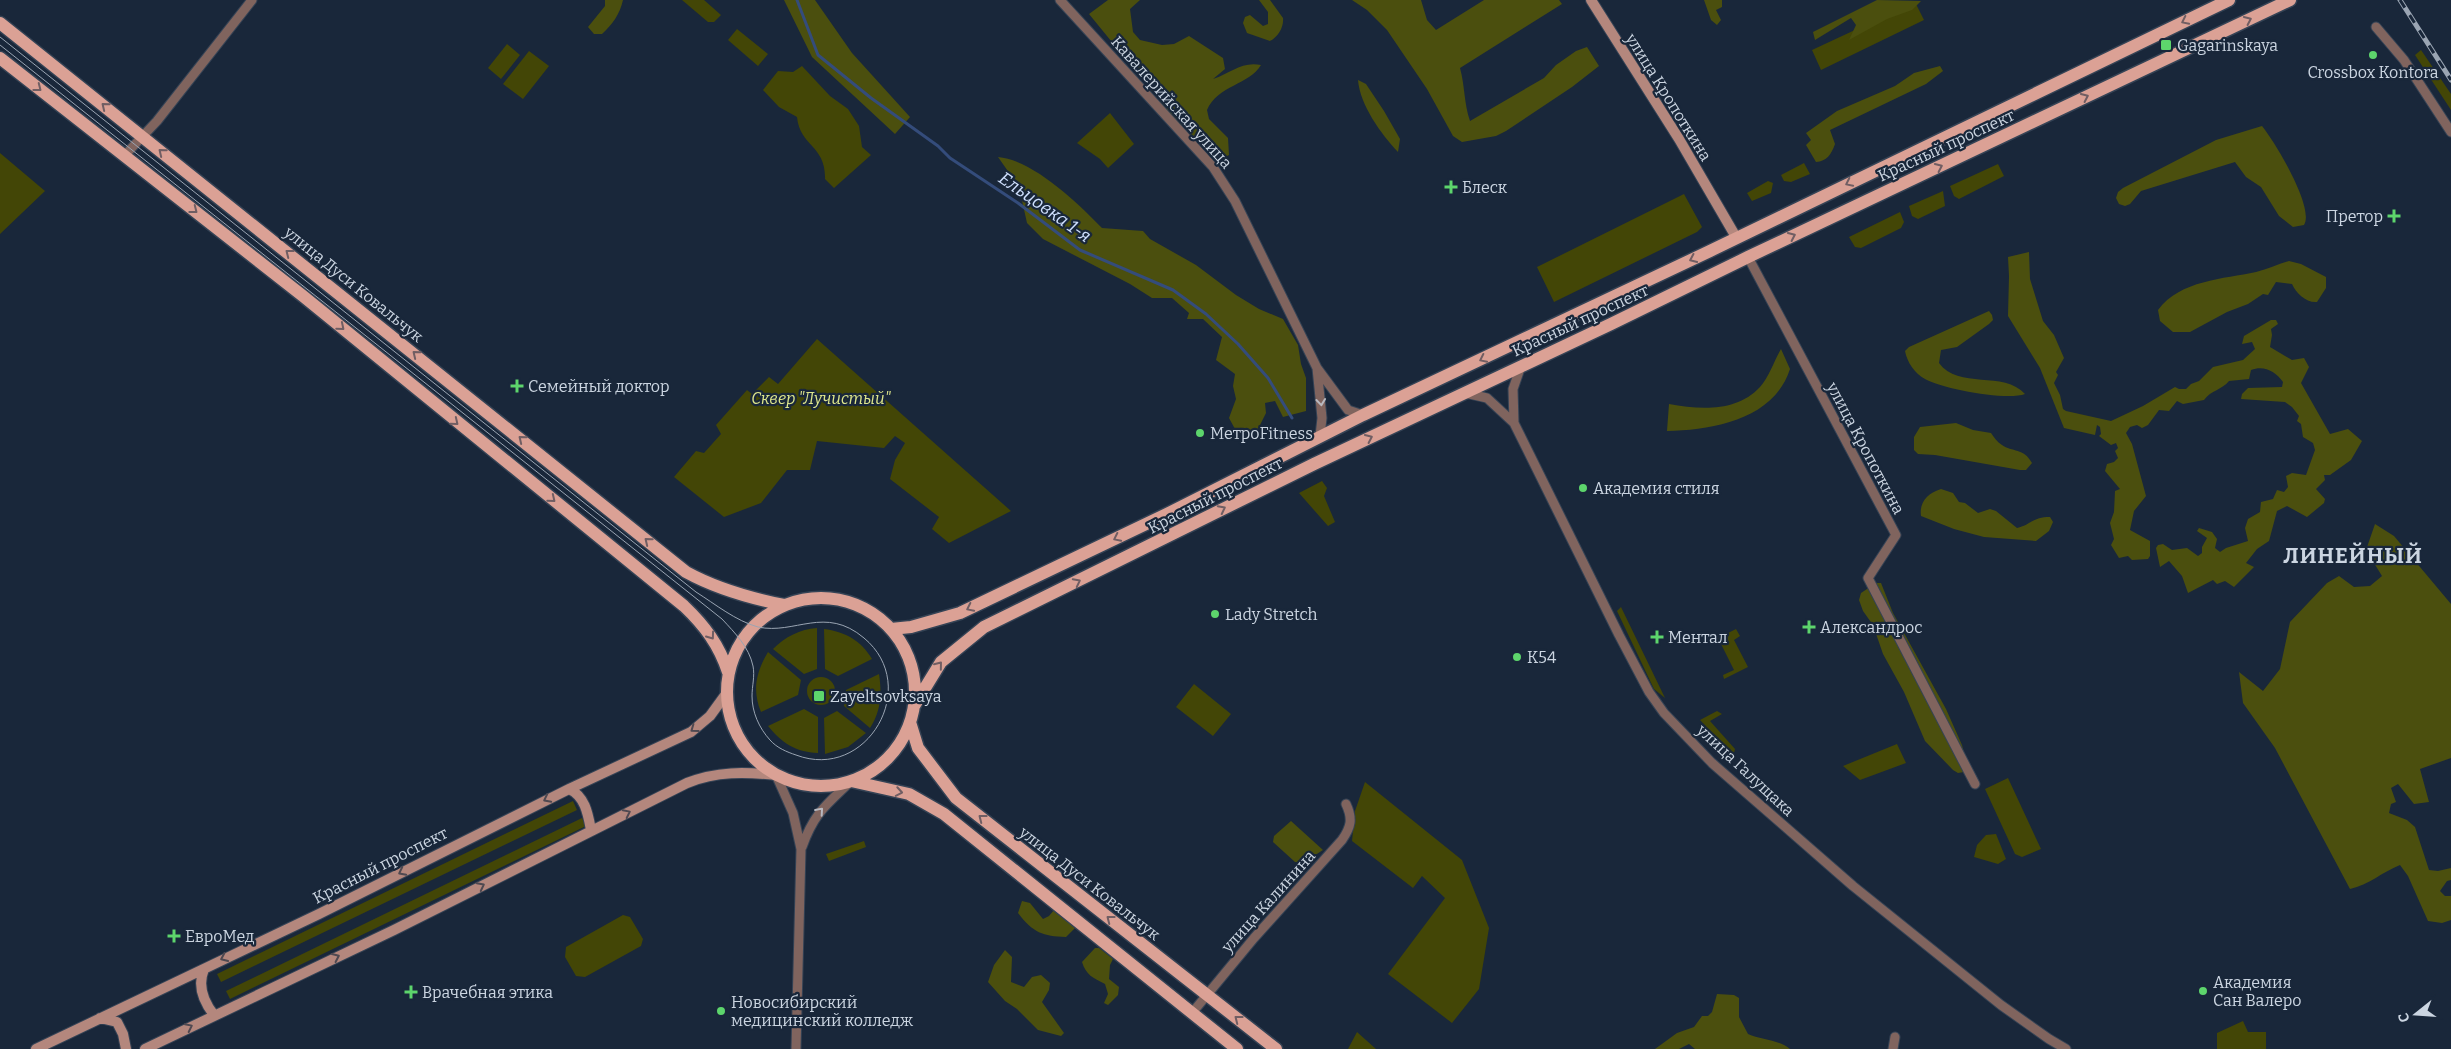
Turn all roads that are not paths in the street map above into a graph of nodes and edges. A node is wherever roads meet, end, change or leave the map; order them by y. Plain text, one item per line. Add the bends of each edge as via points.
1 (252, 0) edge
2 (1060, 0) edge
3 (1591, 0) edge
4 (2229, 0) edge
5 (2290, 0) edge
6 (0, 23) edge
7 (2376, 27) dead end
8 (0, 58) edge
9 (2451, 132) edge
10 (143, 136) junction
11 (124, 156) junction
12 (1736, 237) junction
13 (1748, 257) junction
14 (1600, 304) junction
15 (1611, 324) junction
16 (1521, 366) junction
17 (1317, 368) junction
18 (1464, 393) junction
19 (1363, 415) junction
20 (1514, 423) junction
21 (1320, 436) junction
22 (784, 605) junction
23 (891, 629) junction
24 (728, 672) junction
25 (726, 694) junction
26 (914, 706) junction
27 (910, 722) junction
28 (776, 775) junction
29 (851, 781) junction
30 (1975, 784) dead end
31 (569, 789) junction
32 (1346, 804) dead end
33 (591, 830) junction
34 (801, 849) junction
35 (204, 969) junction
36 (1206, 994) junction
37 (1192, 1013) junction
38 (214, 1015) junction
39 (99, 1018) junction
40 (1895, 1038) dead end
41 (36, 1049) edge
42 (126, 1049) edge
43 (145, 1049) edge
44 (796, 1049) edge
45 (1237, 1049) edge
46 (1276, 1049) edge
47 (1893, 1049) edge
48 (2066, 1049) edge

1 - 10 street
2 - 17 street, Кавалерийская улица via 1222,179
3 - 12 main road, улица Кропоткина via 1684,147
4 -> 12 main road, Красный проспект
13 -> 5 main road, Красный проспект
10 -> 6 main road, улица Дуси Ковальчук
7 - 9 street via 2404,60
8 -> 11 main road
10 - 11 street
22 -> 10 main road, улица Дуси Ковальчук via 741,596 686,572
11 -> 24 main road via 303,296 684,606 713,638 722,652
12 - 13 main road
12 -> 14 main road, Красный проспект
13 - 15 main road, Красный проспект
13 - 30 street, улица Кропоткина via 1896,536 1868,578
14 - 15 main road
14 -> 19 main road, Красный проспект
15 - 16 main road, Красный проспект
16 - 18 main road, Красный проспект
16 - 20 street via 1513,389
17 - 19 street via 1348,410
17 -> 21 street via 1322,418
18 - 20 street via 1487,398
26 -> 18 main road, Красный проспект via 941,662 984,627 1306,467
19 - 21 main road, Красный проспект
20 - 48 street, улица Галущака via 1632,658 1664,713 1712,763 1853,886 2001,1005
21 -> 23 main road, Красный проспект via 960,613 911,627
22 - 23 main road via 806,599 830,598 852,603
22 - 24 main road via 758,621 739,644
23 - 26 main road via 911,665
24 - 25 main road
25 - 28 main road via 730,718 740,741 756,760
25 -> 31 main road, Красный проспект via 710,716 691,732
26 - 27 main road
27 - 29 main road via 897,747 876,768
36 -> 27 main road, улица Дуси Ковальчук via 956,798 918,748
28 - 29 main road via 808,785 826,786
33 -> 28 main road via 700,778 743,772
28 - 34 street via 793,814
34 -> 29 street via 818,812
29 -> 37 main road via 909,794 944,814
31 - 33 main road via 577,792 586,807
31 -> 35 main road, Красный проспект
32 - 36 street, улица Калинина via 1351,815 1351,827 1342,840
38 -> 33 main road via 394,930
34 - 44 street
35 - 38 main road via 199,980 207,1006
35 - 39 main road, Красный проспект
36 - 37 street, улица Калинина
46 -> 36 main road, улица Дуси Ковальчук
37 - 45 main road
43 -> 38 main road
39 - 41 main road, Красный проспект
39 - 42 main road via 117,1022
40 - 47 street

